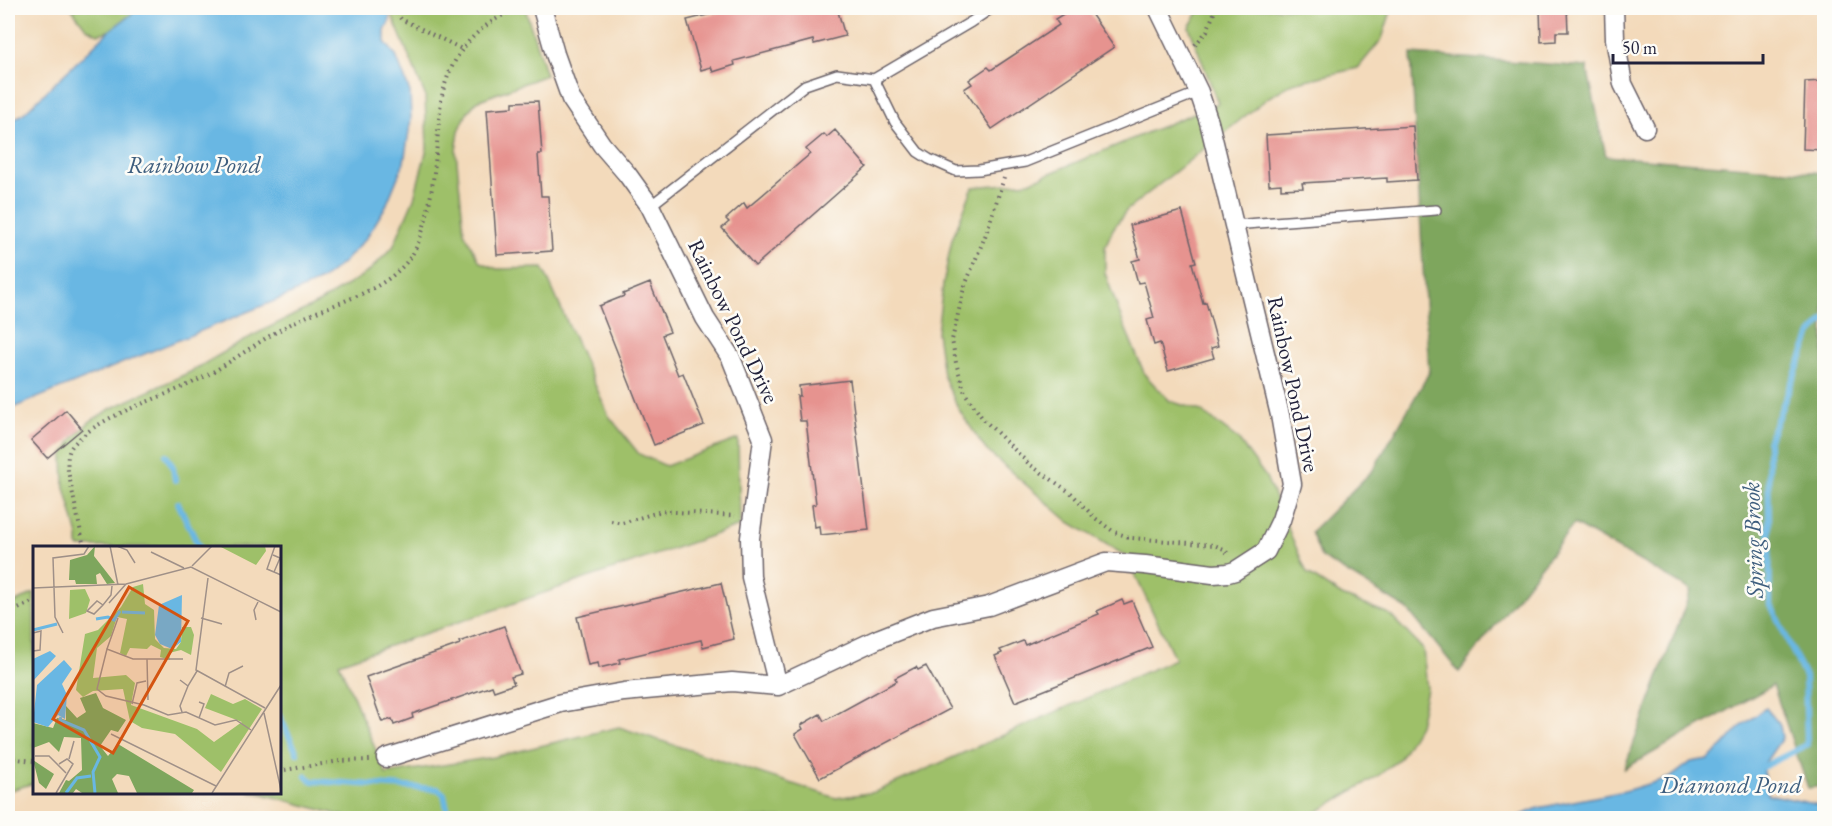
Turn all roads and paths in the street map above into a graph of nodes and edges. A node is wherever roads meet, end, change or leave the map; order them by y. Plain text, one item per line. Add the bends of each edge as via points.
1 (393, 8) edge
2 (521, 8) edge
3 (542, 8) edge
4 (992, 8) edge
5 (1158, 8) edge
6 (1216, 8) edge
7 (1614, 8) edge
8 (462, 49) junction
9 (1181, 54) junction
10 (874, 79) junction
11 (1199, 92) junction
12 (1645, 128) dead end
13 (1008, 166) junction
14 (650, 206) junction
15 (1436, 210) dead end
16 (1233, 225) junction
17 (754, 512) junction
18 (611, 521) dead end
19 (84, 546) edge
20 (1240, 568) junction
21 (33, 602) edge
22 (8, 614) edge
23 (778, 686) junction
24 (8, 758) edge
25 (386, 758) joint
26 (33, 760) edge
27 (280, 771) edge

1 - 8 path via 400,19
2 - 8 path via 487,25
3 - 14 street, Rainbow Pond Drive via 571,99
4 - 10 lane
5 - 9 street, Rainbow Pond Drive
6 - 9 path via 1207,31 1197,44
7 - 12 street via 1623,84
8 - 19 path via 444,83 428,216 410,258 379,285 302,318 201,379 114,416 72,446 68,471
9 - 11 street, Rainbow Pond Drive
10 - 13 lane via 896,122 918,152 956,171
10 - 14 lane via 837,74 805,85
11 - 13 lane via 1054,152
11 - 16 street, Rainbow Pond Drive
13 - 20 path via 964,288 952,340 965,393 983,419 1029,464 1071,494 1113,532 1131,538 1214,545 1224,549
14 - 17 street, Rainbow Pond Drive via 705,318 731,358 763,439
15 - 16 lane
16 - 20 street, Rainbow Pond Drive via 1280,415 1292,484 1266,551
17 - 18 path via 732,517 662,511 622,523
17 - 23 street, Rainbow Pond Drive via 751,577
20 - 23 street, Rainbow Pond Drive via 1213,574 1106,562 989,606 933,617
21 - 22 path
23 - 25 street via 732,682 624,692 561,703
24 - 26 path
25 - 27 path

